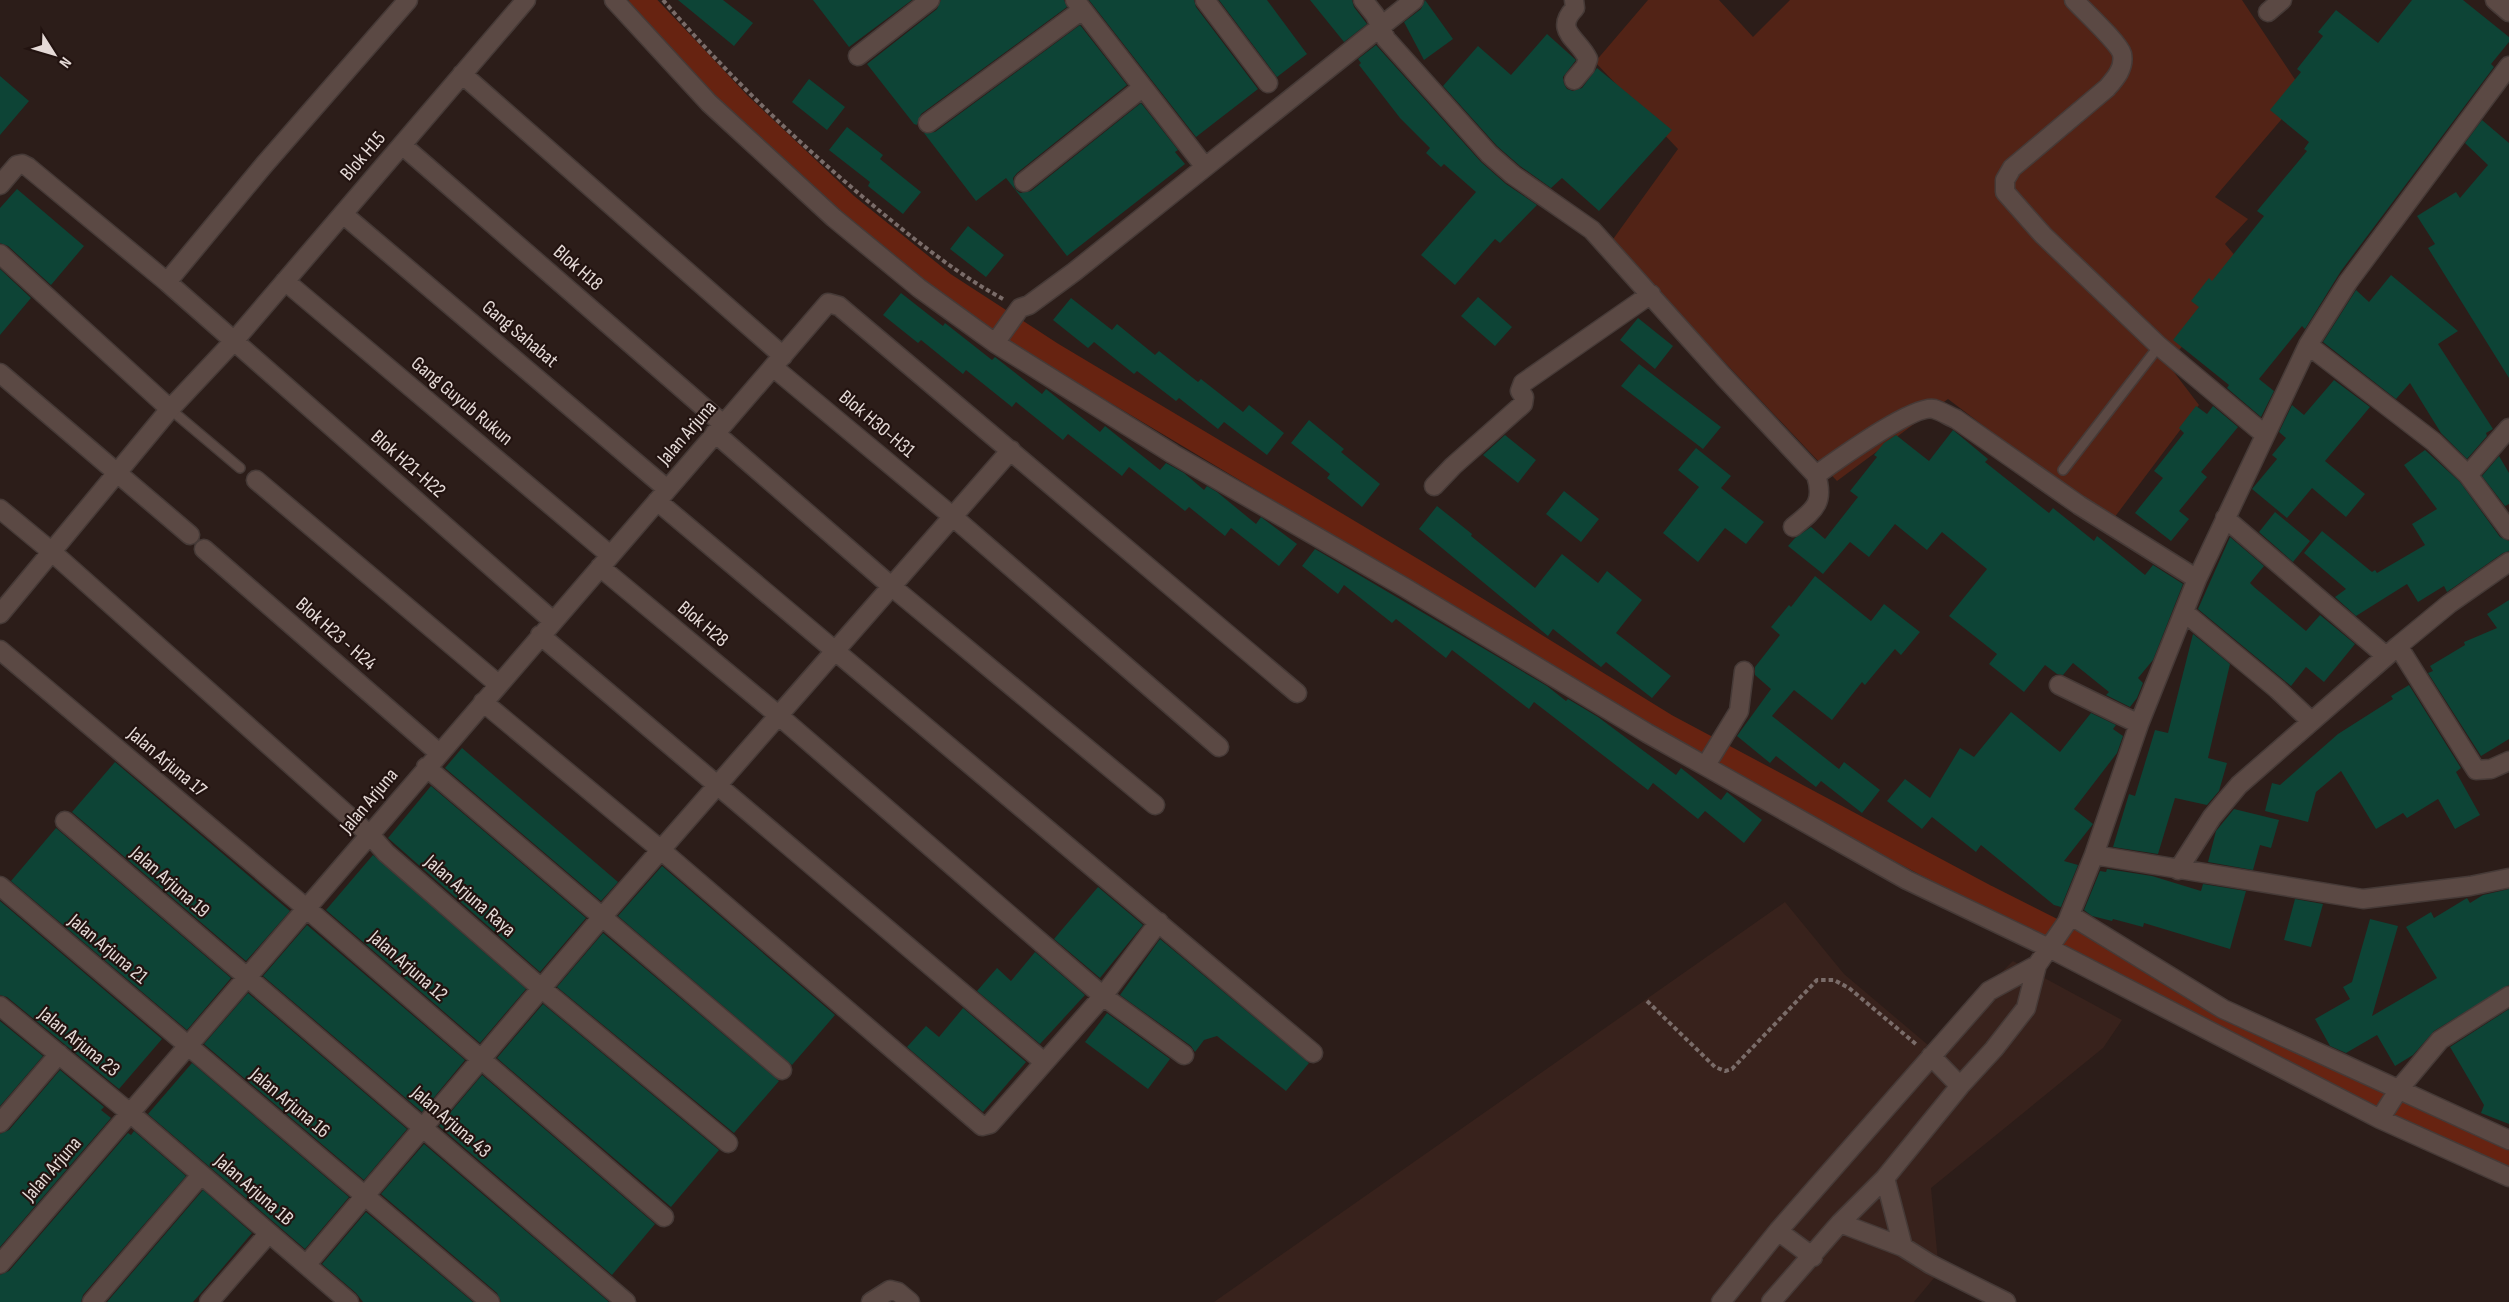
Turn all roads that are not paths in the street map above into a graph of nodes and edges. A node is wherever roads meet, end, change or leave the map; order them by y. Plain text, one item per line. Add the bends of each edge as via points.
1 (408, 0) edge
2 (526, 0) edge
3 (614, 0) edge
4 (930, 0) edge
5 (1205, 0) edge
6 (1363, 0) edge
7 (1414, 0) edge
8 (1574, 0) edge
9 (2074, 0) edge
10 (2282, 0) edge
11 (2495, 0) edge
12 (1078, 5) edge
13 (2268, 12) dead end
14 (2509, 12) edge
15 (1379, 27) junction
16 (858, 56) dead end
17 (2509, 66) edge
18 (462, 75) junction
19 (1574, 80) dead end
20 (1268, 83) dead end
21 (1142, 88) junction
22 (928, 123) dead end
23 (402, 144) junction
24 (1205, 167) junction
25 (1024, 182) dead end
26 (0, 184) edge
27 (343, 214) junction
28 (0, 254) edge
29 (285, 281) junction
30 (166, 282) junction
31 (1651, 294) junction
32 (999, 338) junction
33 (234, 341) junction
34 (2308, 345) junction
35 (2159, 346) junction
36 (778, 361) junction
37 (0, 373) edge
38 (170, 409) junction
39 (2509, 428) edge
40 (719, 429) junction
41 (2264, 434) junction
42 (1011, 450) junction
43 (240, 468) dead end
44 (2063, 470) dead end
45 (117, 473) junction
46 (1816, 475) junction
47 (2468, 475) junction
48 (256, 480) dead end
49 (1434, 486) dead end
50 (662, 495) junction
51 (0, 509) edge
52 (952, 516) junction
53 (2225, 518) junction
54 (1793, 527) dead end
55 (2509, 530) edge
56 (190, 535) dead end
57 (204, 549) dead end
58 (52, 552) junction
59 (605, 561) junction
60 (2509, 562) edge
61 (2197, 579) junction
62 (891, 585) junction
63 (2184, 612) junction
64 (0, 614) edge
65 (553, 621) junction
66 (540, 635) junction
67 (0, 650) edge
68 (833, 651) junction
69 (2392, 651) junction
70 (1744, 671) dead end
71 (498, 684) junction
72 (2059, 685) dead end
73 (1296, 693) dead end
74 (483, 702) junction
75 (778, 715) junction
76 (2311, 722) junction
77 (2139, 724) junction
78 (1219, 747) dead end
79 (439, 753) junction
80 (2509, 761) edge
81 (1708, 762) junction
82 (426, 767) junction
83 (718, 785) junction
84 (1155, 805) dead end
85 (65, 821) dead end
86 (371, 836) junction
87 (661, 850) junction
88 (2094, 855) junction
89 (2180, 867) junction
90 (2509, 878) edge
91 (0, 886) edge
92 (306, 908) junction
93 (602, 917) junction
94 (2068, 919) junction
95 (1159, 922) junction
96 (2052, 945) junction
97 (2037, 964) junction
98 (246, 977) junction
99 (541, 988) junction
100 (1103, 996) junction
101 (2509, 996) edge
102 (0, 1006) edge
103 (188, 1046) junction
104 (1313, 1053) dead end
105 (59, 1054) junction
106 (1184, 1055) dead end
107 (1931, 1056) junction
108 (481, 1059) junction
109 (1044, 1062) junction
110 (782, 1070) dead end
111 (1960, 1086) junction
112 (2397, 1091) junction
113 (130, 1113) junction
114 (2381, 1116) junction
115 (0, 1123) edge
116 (422, 1128) junction
117 (2509, 1140) edge
118 (728, 1143) dead end
119 (201, 1175) junction
120 (2509, 1177) edge
121 (1885, 1178) junction
122 (364, 1195) junction
123 (664, 1217) dead end
124 (1840, 1223) junction
125 (1778, 1231) junction
126 (268, 1233) junction
127 (1903, 1247) junction
128 (1813, 1257) junction
129 (0, 1264) edge
130 (306, 1265) junction
131 (92, 1302) edge
132 (209, 1302) edge
133 (349, 1302) edge
134 (490, 1302) edge
135 (626, 1302) edge
136 (871, 1302) edge
137 (909, 1302) edge
138 (1721, 1302) edge
139 (1771, 1302) edge
140 (2006, 1302) edge

1 - 30 street
2 - 18 street, Blok H15
3 - 32 street via 709,103 834,218 919,288
4 - 16 street
5 - 20 street
6 - 15 street
7 - 15 street
8 - 19 street via 1575,8 1566,28 1588,59
9 - 35 street via 2122,54 2121,68 2107,88 2012,168 2005,180 2005,192 2043,235
10 - 13 street
11 - 14 street
12 - 21 street
12 - 22 street
15 - 24 street
15 - 31 street via 1489,154 1592,230
17 - 34 street via 2348,282
18 - 23 street, Blok H15
18 - 36 street, Blok H30-H31
21 - 24 street
21 - 25 street
23 - 27 street, Blok H15
23 - 40 street, Blok H18
24 - 32 street via 1019,311
26 - 30 street, Blok H21-H22 via 17,165 28,167
27 - 29 street, Blok H15
27 - 50 street, Gang Sahabat
28 - 38 street
29 - 33 street, Blok H15
29 - 59 street, Gang Guyub Rukun
30 - 33 street, Blok H21-H22
31 - 46 street
31 - 49 street via 1523,383 1522,405
32 - 81 street via 1173,454 1647,733
33 - 38 street, Blok H15
33 - 65 street, Blok H21-H22
34 - 41 street
34 - 47 street via 2434,442
35 - 41 street
35 - 44 lane
36 - 40 street, Jalan Arjuna
36 - 42 street, Jalan Arjuna via 828,303 834,303
36 - 52 street, Blok H30-H31
37 - 45 street
38 - 43 lane
38 - 45 street, Blok H15
39 - 47 street
40 - 50 street, Jalan Arjuna
40 - 62 street, Blok H18
41 - 53 street
42 - 52 street
42 - 73 street
45 - 56 street
45 - 58 street, Blok H15
46 - 54 street via 1821,490 1817,505
46 - 61 street via 1898,421 1933,408 1956,419 2079,505
47 - 55 street
48 - 71 street
50 - 59 street, Jalan Arjuna
50 - 68 street, Gang Sahabat
51 - 58 street, Jalan Arjuna Raya
52 - 62 street
52 - 78 street, Blok H30-H31
53 - 61 street
53 - 69 street
57 - 79 street, Blok H23 - H24
58 - 64 street
58 - 86 street, Jalan Arjuna Raya
59 - 65 street, Jalan Arjuna
59 - 75 street, Blok H28
60 - 69 street
61 - 63 street
62 - 68 street
62 - 84 street, Blok H18
63 - 76 street via 2277,688
63 - 77 street
65 - 66 street, Jalan Arjuna
66 - 71 street, Jalan Arjuna
66 - 83 street
67 - 92 street, Jalan Arjuna 17
68 - 75 street
68 - 95 street, Gang Sahabat
69 - 76 street
69 - 80 street via 2476,770
70 - 81 street via 1739,711
71 - 74 street, Jalan Arjuna
72 - 77 street
74 - 79 street, Jalan Arjuna
74 - 87 street
75 - 83 street
75 - 100 street, Blok H28
76 - 89 street via 2239,785 2212,817
77 - 88 street
79 - 82 street, Jalan Arjuna
81 - 96 street via 1907,880
82 - 86 street, Jalan Arjuna
82 - 93 street
83 - 87 street
83 - 109 street
85 - 98 street, Jalan Arjuna 19
86 - 92 street, Jalan Arjuna
86 - 99 street, Jalan Arjuna Raya
87 - 93 street
87 - 109 street via 982,1126 990,1124
88 - 89 street
88 - 94 street
89 - 90 street via 2363,899
91 - 103 street, Jalan Arjuna 21
92 - 98 street, Jalan Arjuna
92 - 108 street, Jalan Arjuna 12
93 - 99 street
93 - 110 street
94 - 96 street
94 - 112 street via 2223,1009
95 - 100 street
95 - 104 street, Gang Sahabat
96 - 97 street
96 - 114 street
97 - 107 street via 1989,991
97 - 111 street via 2026,1008
98 - 103 street, Jalan Arjuna
98 - 116 street, Jalan Arjuna 43
99 - 108 street
99 - 118 street, Jalan Arjuna Raya
100 - 106 street, Blok H28
100 - 109 street
101 - 112 street via 2440,1040
102 - 105 street, Jalan Arjuna 23
103 - 113 street, Jalan Arjuna
103 - 122 street, Jalan Arjuna 16
105 - 113 street, Jalan Arjuna 23
105 - 115 street
107 - 111 street
107 - 125 street
108 - 116 street
108 - 123 street, Jalan Arjuna 12
111 - 121 street
112 - 114 street
112 - 117 street
113 - 119 street, Jalan Arjuna 1B
113 - 129 street, Jalan Arjuna
114 - 120 street
116 - 122 street
116 - 135 street, Jalan Arjuna 43
119 - 126 street, Jalan Arjuna 1B
119 - 131 street
121 - 124 street
121 - 127 street
122 - 130 street
122 - 134 street, Jalan Arjuna 16
124 - 127 street
124 - 128 street
125 - 128 street
125 - 138 street
126 - 130 street, Jalan Arjuna 1B
126 - 132 street
127 - 140 street
128 - 139 street
130 - 133 street, Jalan Arjuna 1B
136 - 137 street via 890,1290

